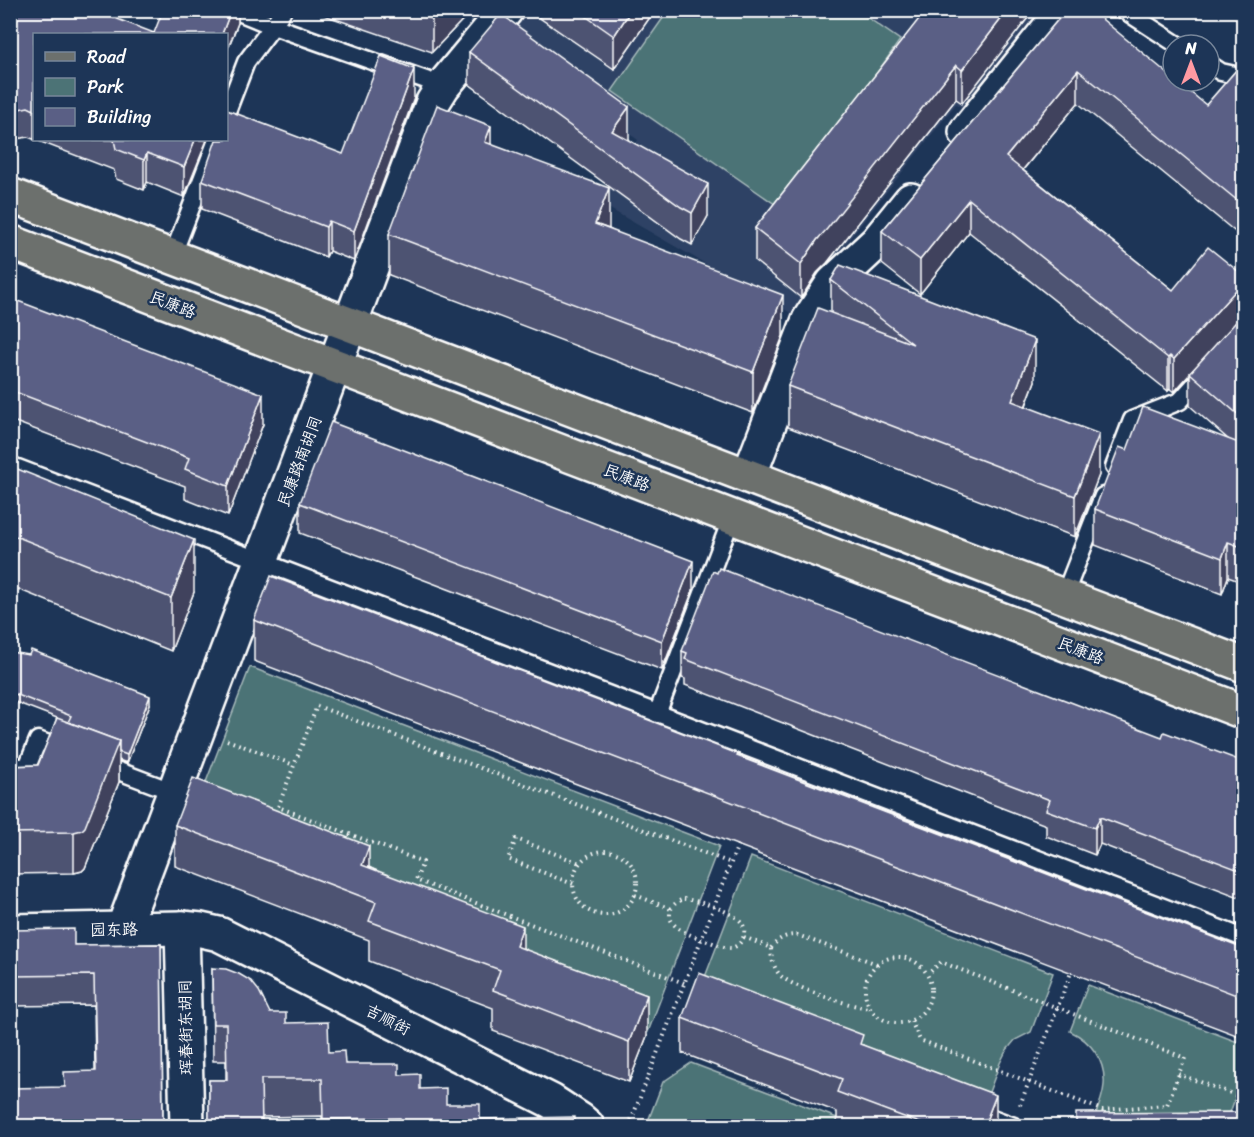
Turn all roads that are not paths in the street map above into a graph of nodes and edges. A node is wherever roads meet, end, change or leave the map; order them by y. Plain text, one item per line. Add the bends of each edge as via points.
1 (234, 10) edge
2 (282, 10) edge
3 (506, 10) edge
4 (1064, 10) edge
5 (1124, 10) edge
6 (273, 26) junction
7 (1161, 34) edge
8 (1221, 72) edge
9 (1244, 77) edge
10 (443, 86) junction
11 (228, 109) edge
12 (217, 141) edge
13 (10, 195) edge
14 (10, 242) edge
15 (172, 257) junction
16 (350, 324) junction
17 (1212, 365) edge
18 (334, 366) junction
19 (10, 465) edge
20 (749, 476) junction
21 (732, 517) junction
22 (261, 562) junction
23 (1064, 596) junction
24 (1244, 664) edge
25 (1244, 712) edge
26 (657, 714) junction
27 (10, 767) edge
28 (174, 792) junction
29 (182, 928) junction
30 (123, 929) junction
31 (10, 932) edge
32 (1244, 938) edge
33 (960, 1106) edge
34 (187, 1126) edge
35 (587, 1126) edge
36 (1013, 1126) edge

1 - 6 lane
2 - 6 lane
3 - 10 street, 民康路南胡同
4 - 20 street via 877,242 833,283 810,320
5 - 7 lane
6 - 10 lane
6 - 11 lane via 246,62
8 - 9 lane
10 - 16 street, 民康路南胡同 via 433,102
12 - 15 lane
13 - 15 main road
14 - 18 main road, 民康路
15 - 16 main road
16 - 18 street, 民康路南胡同
16 - 20 main road
17 - 23 lane via 1180,401 1132,420
18 - 21 main road, 民康路
18 - 22 street, 民康路南胡同
19 - 22 lane
20 - 23 main road
21 - 25 main road, 民康路
21 - 26 lane
22 - 26 lane
22 - 28 street, 民康路南胡同
23 - 24 main road
26 - 32 lane
27 - 28 lane via 27,767 38,740
28 - 30 street, 民康路南胡同
29 - 30 street, 园东路
29 - 34 street, 珲春街东胡同
29 - 35 street, 吉顺街 via 219,934 551,1101
30 - 31 street, 园东路
33 - 36 lane

